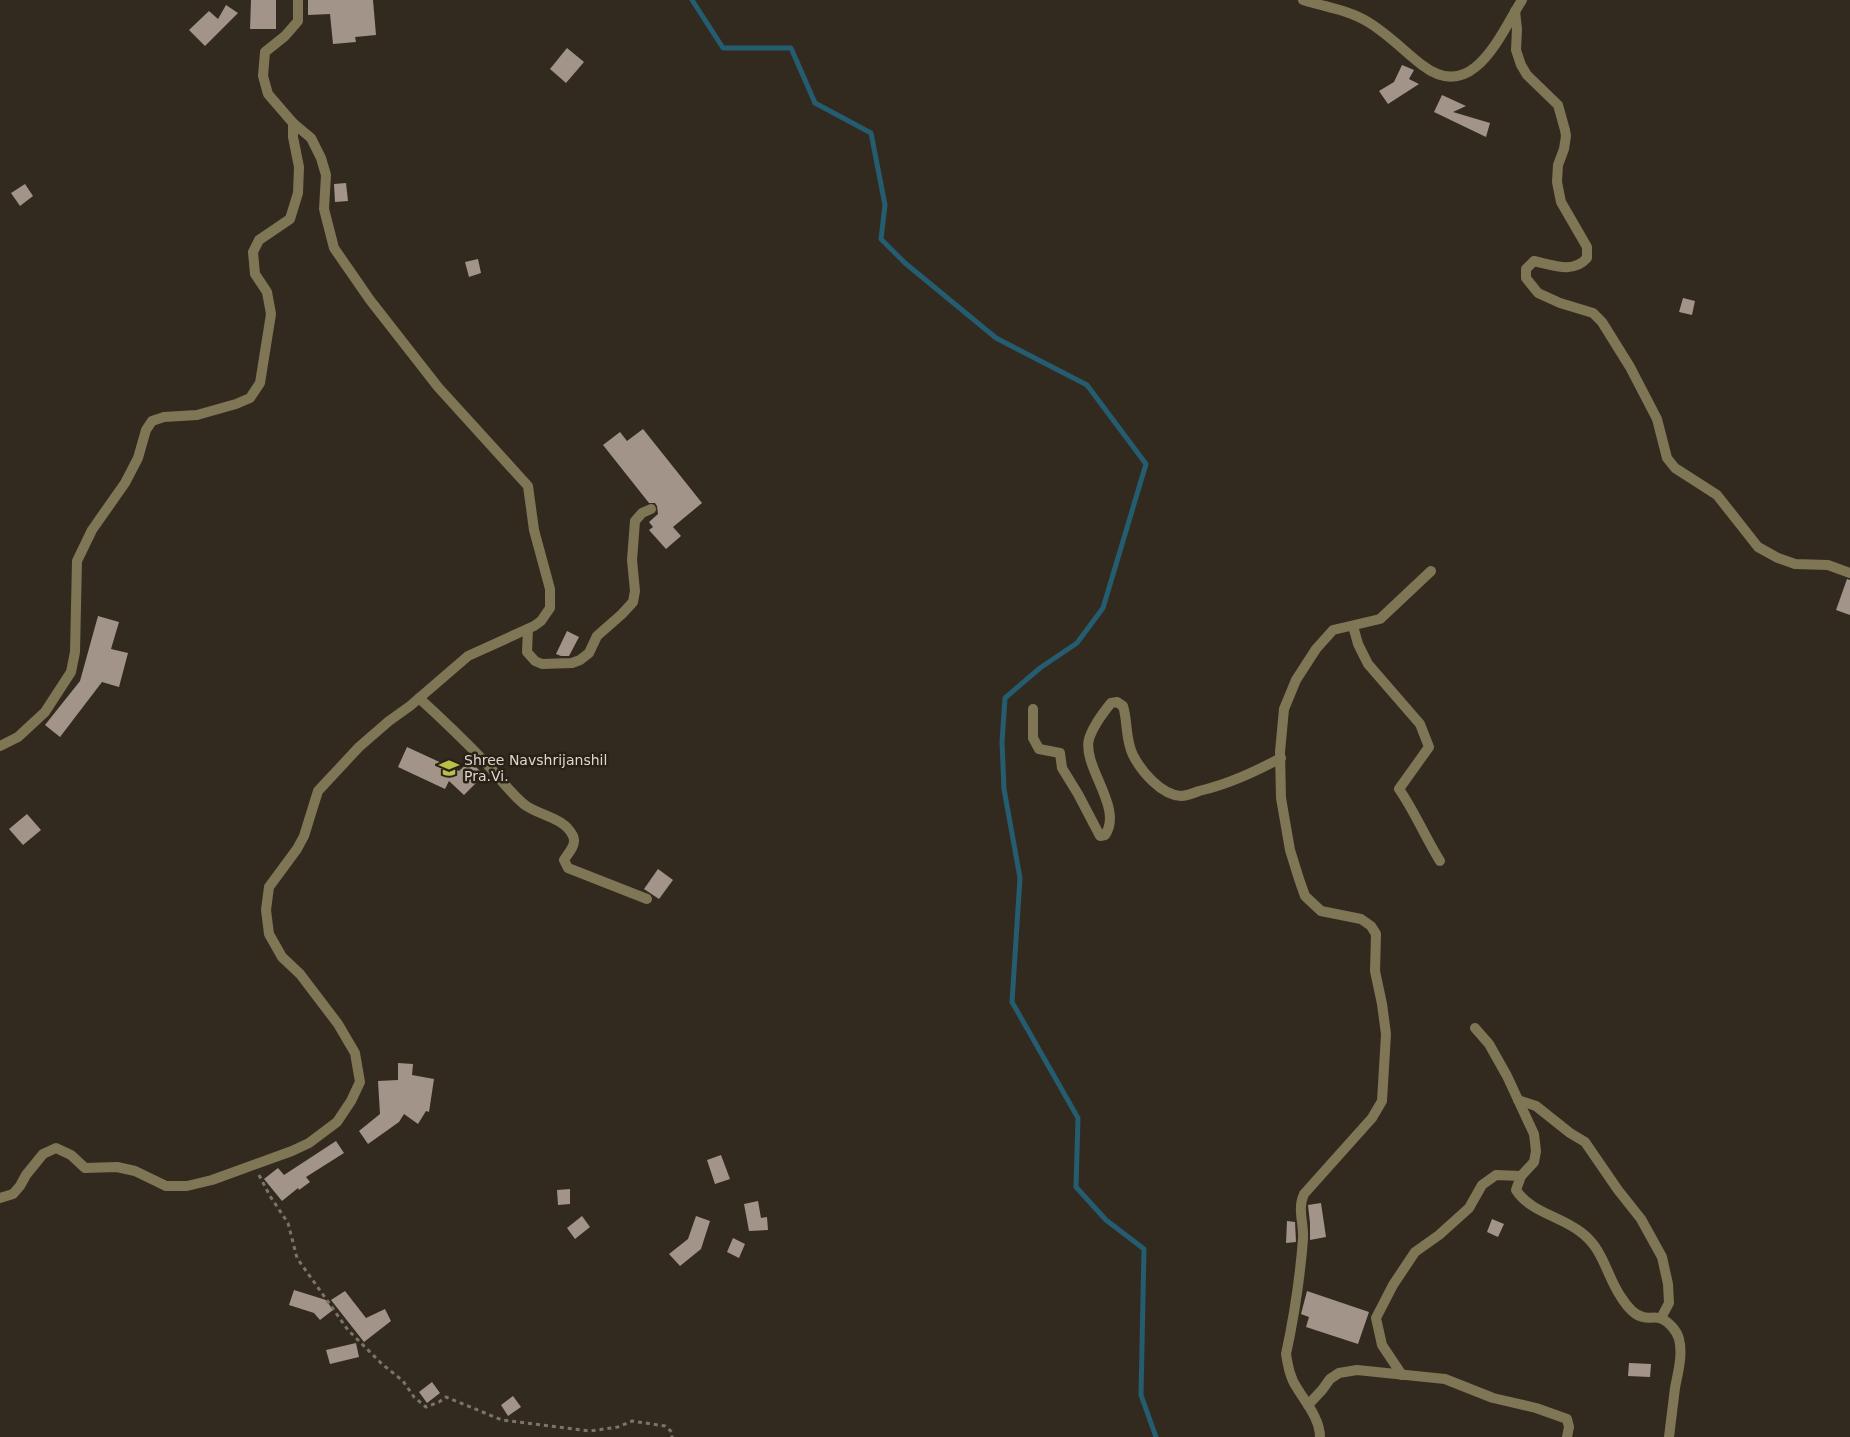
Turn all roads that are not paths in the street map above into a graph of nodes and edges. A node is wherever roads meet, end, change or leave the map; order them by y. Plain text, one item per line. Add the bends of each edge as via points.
1 (298, 0) edge
2 (1303, 0) edge
3 (1522, 0) edge
4 (1515, 11) junction
5 (293, 123) junction
6 (651, 509) dead end
7 (1431, 571) dead end
8 (1850, 574) edge
9 (1353, 626) junction
10 (528, 629) junction
11 (419, 698) junction
12 (1033, 709) dead end
13 (0, 746) edge
14 (1281, 758) junction
15 (1440, 861) dead end
16 (647, 899) dead end
17 (1475, 1028) dead end
18 (1518, 1100) junction
19 (1521, 1176) junction
20 (0, 1198) edge
21 (1660, 1318) junction
22 (1402, 1375) junction
23 (1308, 1405) junction
24 (1320, 1437) edge
25 (1567, 1437) edge
26 (1669, 1437) edge

1 - 5 street via 298,21 265,52 263,76 268,94
2 - 4 street via 1367,21 1422,65 1437,75 1448,77 1479,66
3 - 4 street
4 - 8 street via 1516,50 1521,66 1558,105 1566,136 1558,165 1561,202 1587,247 1587,258 1576,266 1566,268 1534,261 1526,269 1526,278 1538,293 1593,313 1602,322 1657,419 1667,458 1675,468 1717,495 1758,547 1795,564 1828,565
5 - 10 street via 312,138 321,158 326,175 324,209 334,248 438,387 528,486 534,530 550,589 550,608 541,621
5 - 13 street via 299,167 298,193 290,218 259,240 253,252 255,274 267,292 271,314 260,383 250,398 236,404 196,415 152,421 125,482 92,530 76,561 75,652 71,672 45,712 18,737
6 - 10 street via 635,521 633,602 597,636 589,653 572,663 542,664 534,661 527,652
7 - 9 street via 1380,619
9 - 14 street via 1333,630 1296,680 1284,708
9 - 15 street via 1368,664 1420,724 1430,746 1399,789
10 - 11 street via 468,656
11 - 16 street via 525,804 540,814 552,817 568,830 574,845 564,860 568,868
11 - 20 street via 359,747 318,791 298,849 269,887 266,910 269,934 282,957 300,974 338,1024 355,1053 360,1082 337,1122 309,1143 254,1166 187,1186 166,1186 117,1168 86,1168 56,1148 43,1154 12,1194
12 - 14 street via 1033,738 1039,749 1060,753 1062,768 1100,836 1105,835 1111,823 1102,786 1090,761 1089,740 1099,718 1111,703 1123,706 1133,755 1164,791 1181,796 1212,788 1244,778
14 - 23 street via 1281,798 1290,850 1305,896 1320,911 1361,919 1376,934 1375,971 1386,1034 1382,1101 1372,1118 1304,1194 1300,1203 1303,1236 1300,1274 1286,1354 1296,1386
17 - 18 street via 1489,1044
18 - 19 street via 1534,1134 1536,1152 1534,1162
18 - 21 street via 1536,1106 1585,1142 1641,1218 1662,1257 1668,1284 1669,1303
19 - 21 street via 1516,1190 1527,1203 1571,1225 1597,1246 1611,1280 1629,1308 1642,1317
19 - 22 street via 1496,1175 1482,1186 1469,1208 1415,1252 1393,1285 1376,1318 1382,1345
21 - 26 street via 1678,1337 1680,1356
22 - 23 street via 1357,1370 1339,1373
22 - 25 street via 1445,1379 1493,1398 1567,1419
23 - 24 street via 1320,1426

